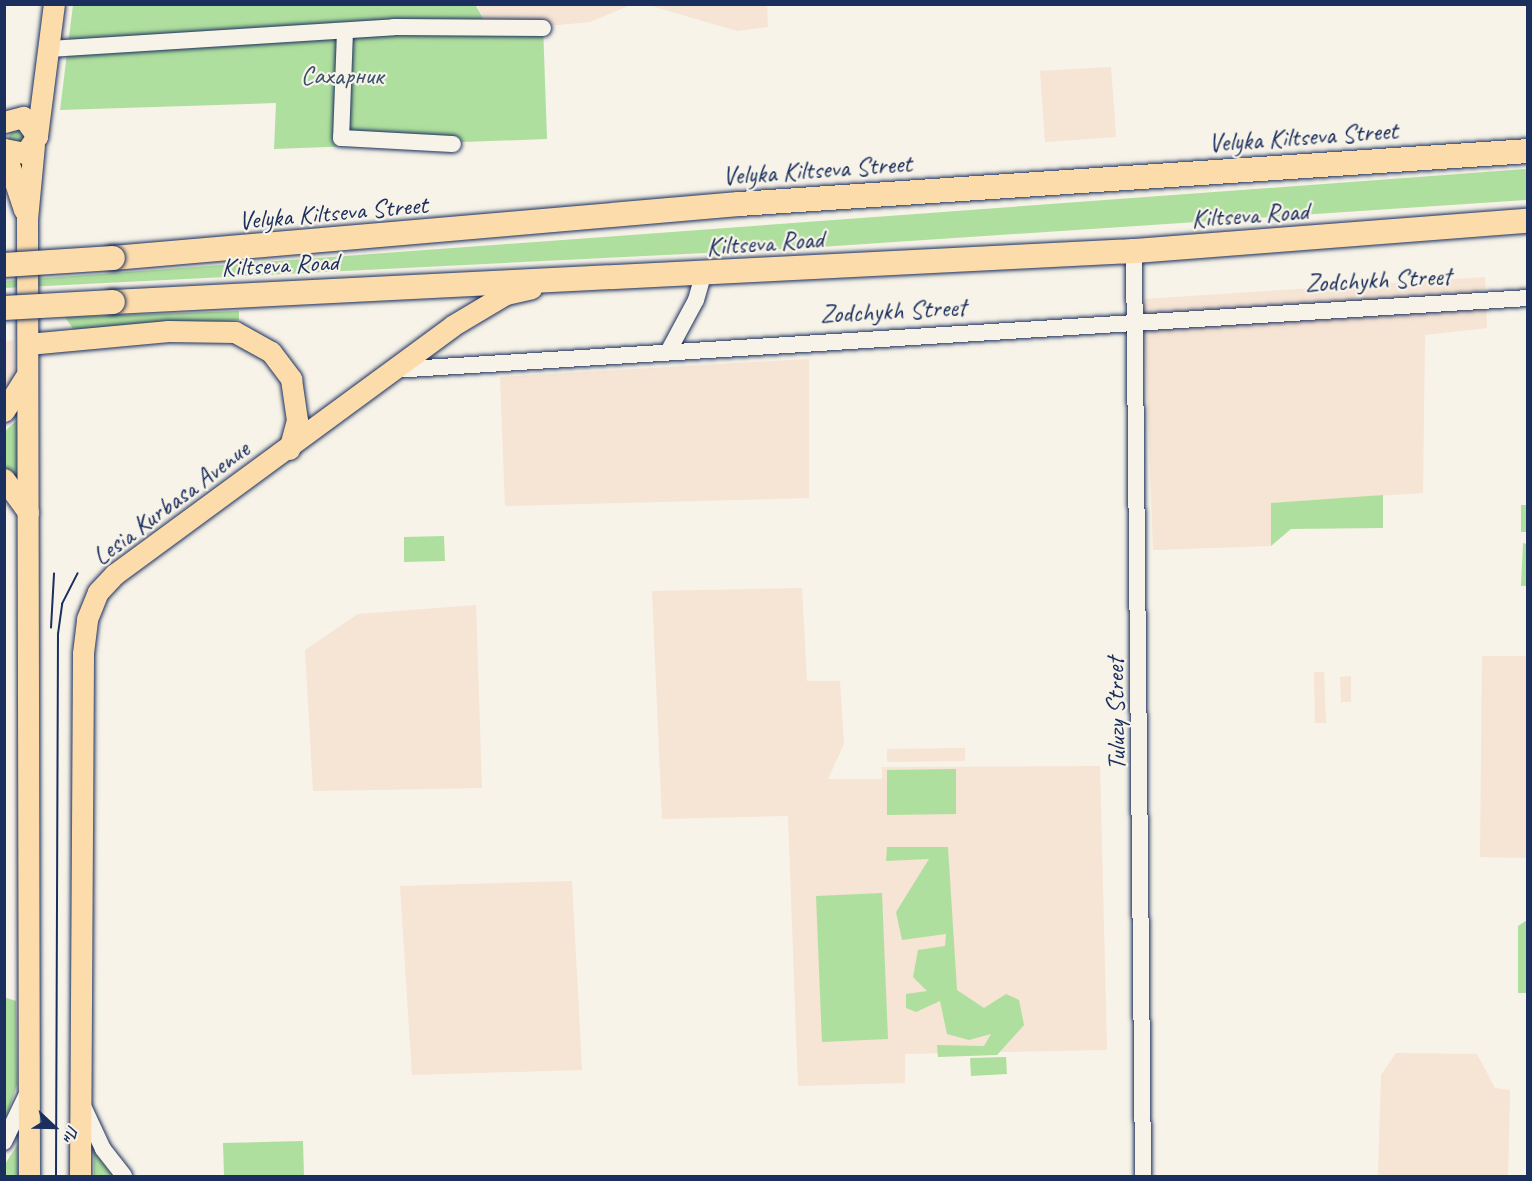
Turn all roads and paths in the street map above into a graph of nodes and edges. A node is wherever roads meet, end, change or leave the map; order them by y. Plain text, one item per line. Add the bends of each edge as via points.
1 (54, 4) edge
2 (543, 28) dead end
3 (345, 31) junction
4 (49, 48) junction
5 (44, 82) junction
6 (9, 119) edge
7 (35, 141) junction
8 (453, 144) dead end
9 (4, 149) edge
10 (1527, 151) edge
11 (27, 219) junction
12 (1527, 221) edge
13 (1134, 251) junction
14 (4, 265) edge
15 (703, 275) junction
16 (554, 282) junction
17 (1527, 298) edge
18 (4, 308) edge
19 (1136, 321) junction
20 (28, 344) junction
21 (668, 352) junction
22 (28, 370) junction
23 (393, 370) junction
24 (28, 400) junction
25 (4, 411) edge
26 (4, 427) edge
27 (289, 449) junction
28 (4, 479) edge
29 (31, 532) junction
30 (28, 1089) junction
31 (80, 1098) junction
32 (4, 1142) edge
33 (29, 1176) edge
34 (80, 1176) edge
35 (124, 1176) edge
36 (1143, 1176) edge

1 - 4 main road
2 - 3 street
3 - 4 street
3 - 8 street via 341,138
4 - 5 main road
5 - 6 main road
5 - 7 main road
6 - 7 main road via 29,119
7 - 9 main road via 20,154
7 - 11 main road
9 - 11 main road
10 - 14 highway, Velyka Kiltseva Street, bridge via 750,203
11 - 20 main road
12 - 13 highway, Kiltseva Road
13 - 15 highway, Kiltseva Road
13 - 19 street, Tuluzy Street
15 - 16 highway, Kiltseva Road
15 - 21 street via 696,300
16 - 18 highway, Kiltseva Road, bridge
16 - 23 main road via 506,294 473,312
17 - 19 street, Zodchykh Street
19 - 21 street, Zodchykh Street
19 - 36 street, Tuluzy Street
20 - 22 main road
20 - 27 main road, Lesia Kurbasa Avenue via 168,331 235,332 271,352 291,379 297,420
21 - 23 street, Zodchykh Street
22 - 24 main road
22 - 25 main road
23 - 27 main road
24 - 26 main road
24 - 29 main road
27 - 31 main road, Lesia Kurbasa Avenue via 114,574 98,592 87,619
28 - 29 main road via 21,496
29 - 30 main road
30 - 32 street
30 - 33 main road
31 - 34 main road, Lesia Kurbasa Avenue
31 - 35 street via 89,1126

